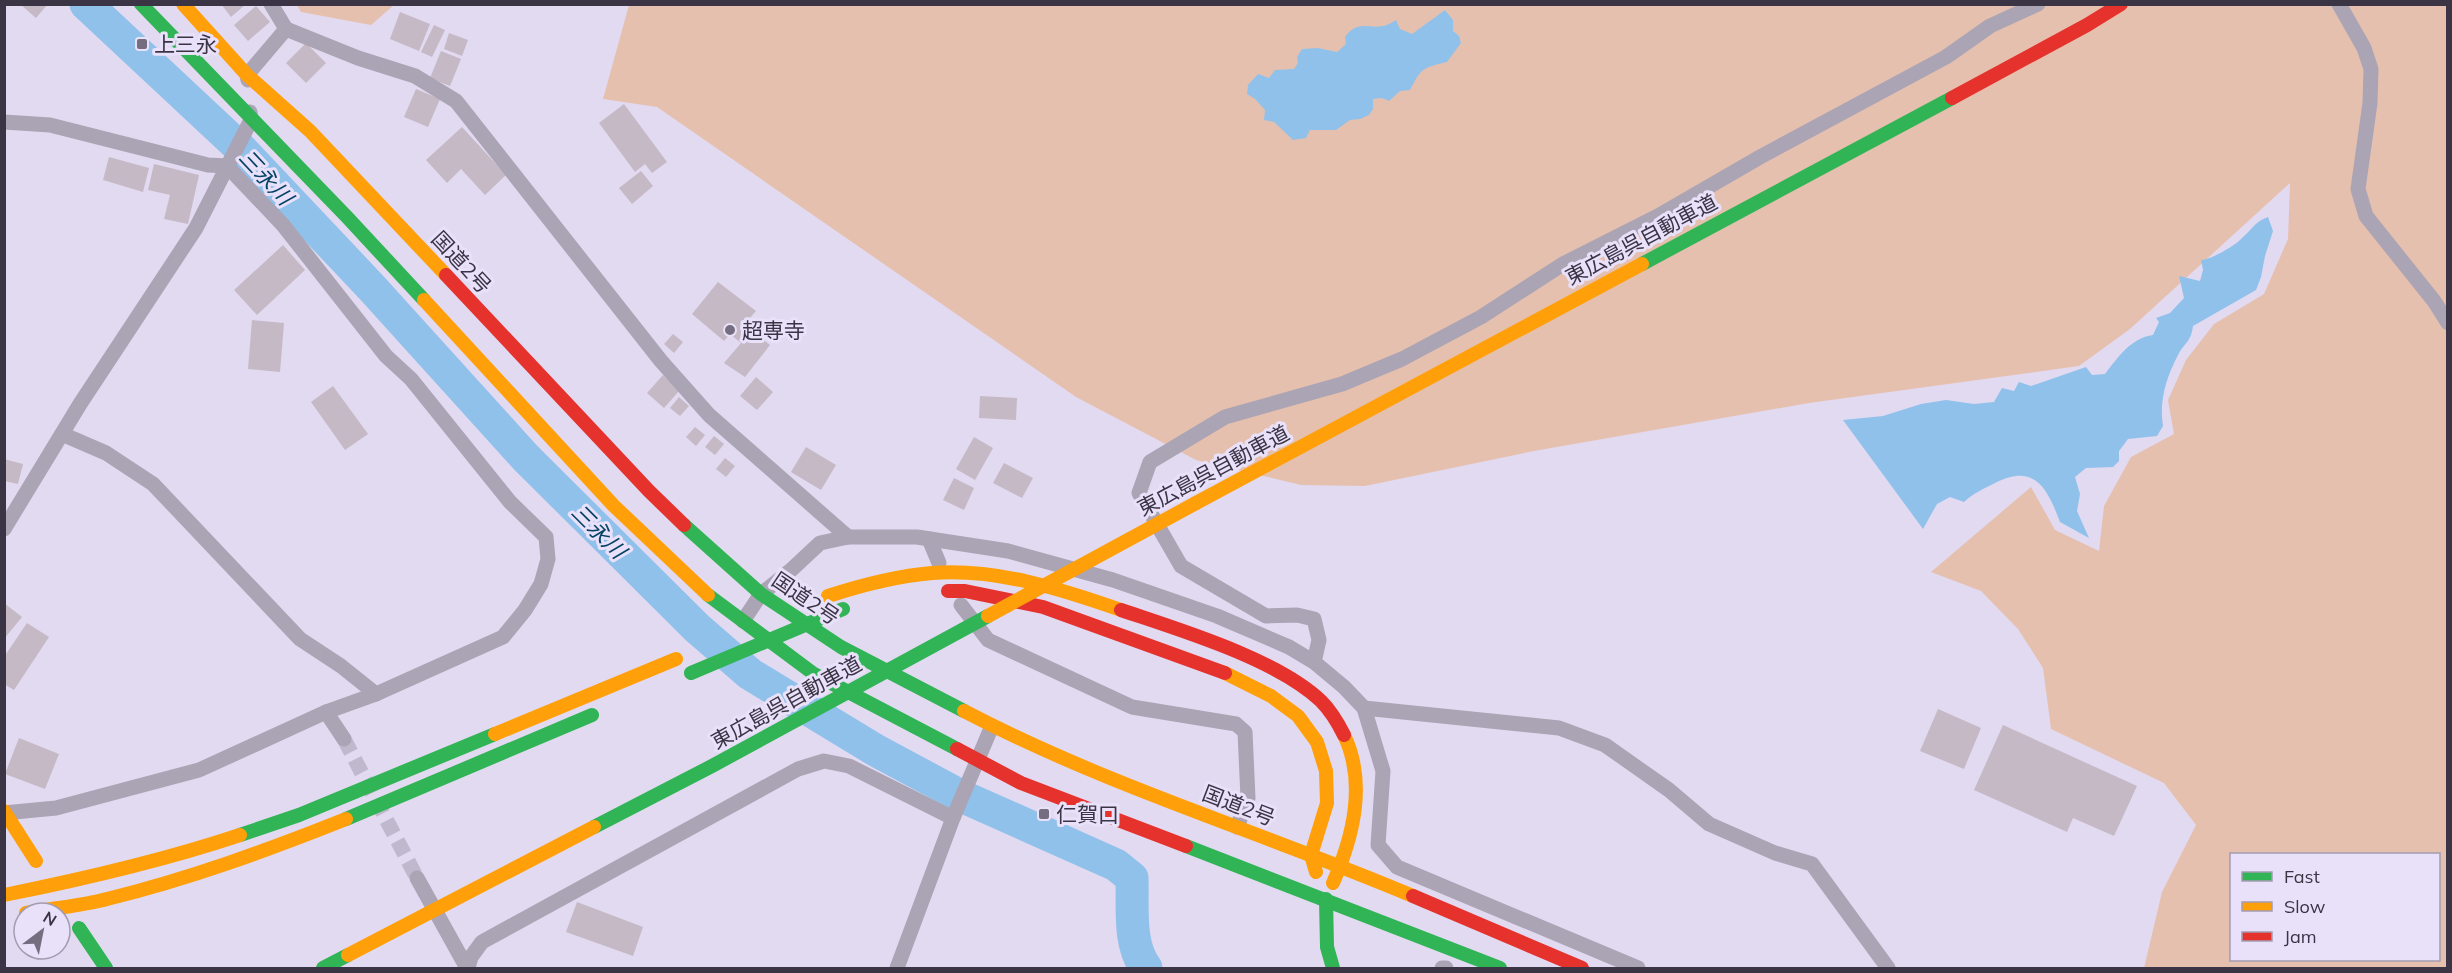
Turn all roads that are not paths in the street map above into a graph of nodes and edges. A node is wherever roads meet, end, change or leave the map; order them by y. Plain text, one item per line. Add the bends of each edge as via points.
1 (141, 4) edge
2 (183, 4) edge
3 (271, 4) edge
4 (2038, 4) edge
5 (2121, 4) edge
6 (2339, 4) edge
7 (286, 29) junction
8 (248, 75) junction
9 (250, 120) junction
10 (4, 122) edge
11 (227, 166) junction
12 (2448, 323) edge
13 (62, 434) junction
14 (4, 529) edge
15 (848, 537) junction
16 (928, 539) junction
17 (939, 563) dead end
18 (929, 592) dead end
19 (761, 594) junction
20 (860, 604) dead end
21 (961, 605) dead end
22 (742, 626) junction
23 (681, 657) dead end
24 (1314, 662) junction
25 (685, 675) dead end
26 (376, 694) junction
27 (1364, 708) junction
28 (603, 710) dead end
29 (326, 712) junction
30 (992, 726) junction
31 (344, 739) tunnel mouth
32 (978, 761) junction
33 (5, 812) edge
34 (953, 818) junction
35 (1237, 826) junction
36 (1311, 855) junction
37 (36, 861) dead end
38 (1342, 866) junction
39 (417, 878) tunnel mouth
40 (4, 895) edge
41 (1326, 899) junction
42 (1478, 903) junction
43 (72, 905) edge
44 (1470, 923) junction
45 (79, 928) dead end
46 (1882, 965) edge
47 (106, 969) edge
48 (325, 969) edge
49 (467, 969) edge
50 (897, 969) edge
51 (1333, 969) edge
52 (1442, 969) edge
53 (1446, 969) edge
54 (1500, 969) edge
55 (1582, 969) edge
56 (1638, 969) edge

1 - 9 main road
2 - 8 main road, 国道2号
3 - 7 street
4 - 24 street via 1990,26 1946,57 1563,264 1481,317 1402,359 1342,384 1226,417 1150,462 1139,493 1181,566 1266,616 1314,619 1320,640
5 - 48 main road, 東広島呉自動車道, bridge via 712,766
6 - 12 street via 2371,69 2358,189 2366,216
7 - 8 street
7 - 15 street via 415,76 456,102 661,361 709,415
8 - 9 street
8 - 19 main road, 国道2号 via 310,131 649,490
9 - 11 street
9 - 22 main road via 347,217 614,506
10 - 11 street via 50,125 208,165
11 - 13 street via 196,228
11 - 26 street via 283,225 386,356 411,379 510,502 546,537 548,559 542,584 503,637
13 - 14 street
13 - 26 street via 106,453 153,484 300,639
15 - 16 street
15 - 19 street via 820,543
16 - 17 street
16 - 24 street via 1008,551 1113,580 1217,616
18 - 36 main road via 965,591 1042,607 1201,663 1271,696 1298,716 1317,742 1326,771 1327,802
19 - 22 street
19 - 30 main road, 国道2号 via 842,647
20 - 25 main road, bridge
21 - 35 street via 988,640 1132,707 1236,724 1245,732 1248,798
22 - 32 main road via 814,674
22 - 38 main road via 768,621 873,582 917,573 969,573 1018,579 1137,615 1251,658 1316,696 1338,722 1350,748 1358,802
23 - 40 main road via 299,815 200,848 89,878
24 - 27 street
26 - 29 street
27 - 42 street via 1383,771 1378,845 1397,867
27 - 46 street via 1560,728 1605,745 1709,824 1775,854 1812,864
28 - 43 main road via 309,834 213,868
29 - 31 street
29 - 33 street via 199,770 56,808
30 - 32 street
30 - 35 main road, 国道2号 via 1120,782
32 - 34 street
32 - 41 main road via 1021,783
33 - 37 main road
34 - 49 street via 849,766 825,761 798,769 482,942
34 - 50 street
35 - 36 main road, 国道2号
36 - 38 main road, 国道2号
36 - 41 main road
38 - 41 main road
38 - 44 main road, 国道2号
39 - 49 street
41 - 51 main road via 1327,947
41 - 54 main road
42 - 44 street
42 - 56 street
44 - 55 main road, 国道2号
45 - 47 main road
52 - 53 street

